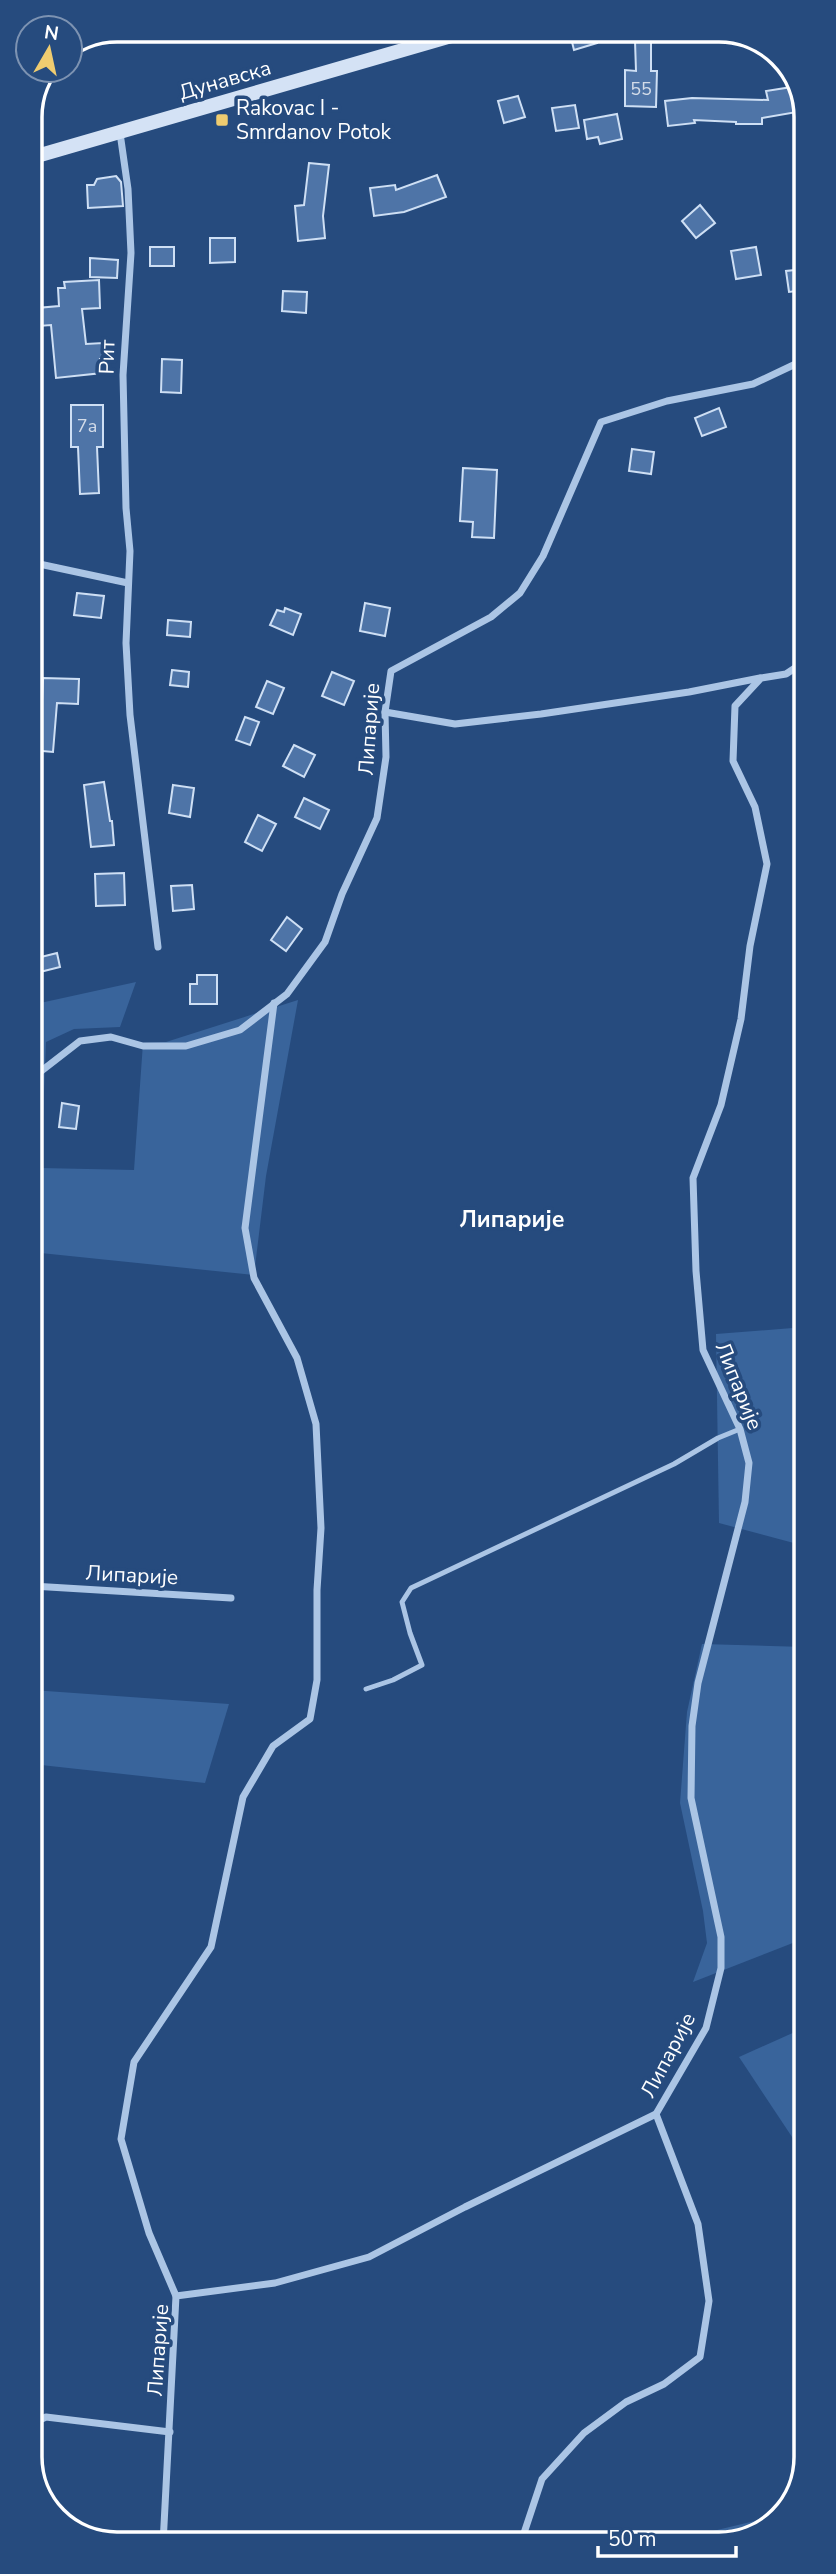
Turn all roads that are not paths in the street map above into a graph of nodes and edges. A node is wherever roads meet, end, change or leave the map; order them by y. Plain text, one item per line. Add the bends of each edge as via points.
1 (431, 42) edge
2 (120, 133) junction
3 (42, 155) edge
4 (794, 365) edge
5 (42, 565) edge
6 (128, 583) junction
7 (794, 669) edge
8 (761, 678) junction
9 (385, 712) junction
10 (158, 947) dead end
11 (274, 1003) junction
12 (42, 1070) edge
13 (740, 1429) junction
14 (42, 1587) edge
15 (231, 1598) dead end
16 (366, 1689) dead end
17 (656, 2114) junction
18 (176, 2296) junction
19 (42, 2416) edge
20 (46, 2417) junction
21 (42, 2419) edge
22 (170, 2432) junction
23 (164, 2532) edge
24 (524, 2532) edge

1 - 2 main road, Дунавска
2 - 3 main road, Дунавска
2 - 6 street, Рит via 131,253 123,375
4 - 9 street, Липарије via 753,384 667,401 601,422 543,556 520,593 491,617 391,671
5 - 6 street
6 - 10 street, Рит via 130,715
7 - 8 street
8 - 9 street via 455,724
8 - 13 street, Липарије via 735,706 733,761 755,807 767,864 741,1019 723,1093 693,1178 703,1350
9 - 11 street, Липарије via 386,757 377,818 324,943 287,994
11 - 12 street, Липарије via 240,1030 186,1046 143,1046 111,1037 80,1041
11 - 18 street via 245,1228 254,1278 297,1358 316,1424 321,1528 317,1680 310,1719 274,1746 243,1797 211,1947 134,2062 121,2139 149,2232
13 - 16 lane via 411,1588 402,1602 422,1664
13 - 17 street, Липарије via 749,1463 745,1502 698,1682 692,1726 691,1798 721,1937 721,1968 706,2028
14 - 15 street, Липарије
17 - 18 street, Липарије via 369,2257 275,2283
17 - 24 street, Липарије via 698,2224 709,2301 700,2357 584,2433 542,2479
18 - 22 street, Липарије
19 - 20 street
20 - 21 street
20 - 22 street
22 - 23 street, Липарије

